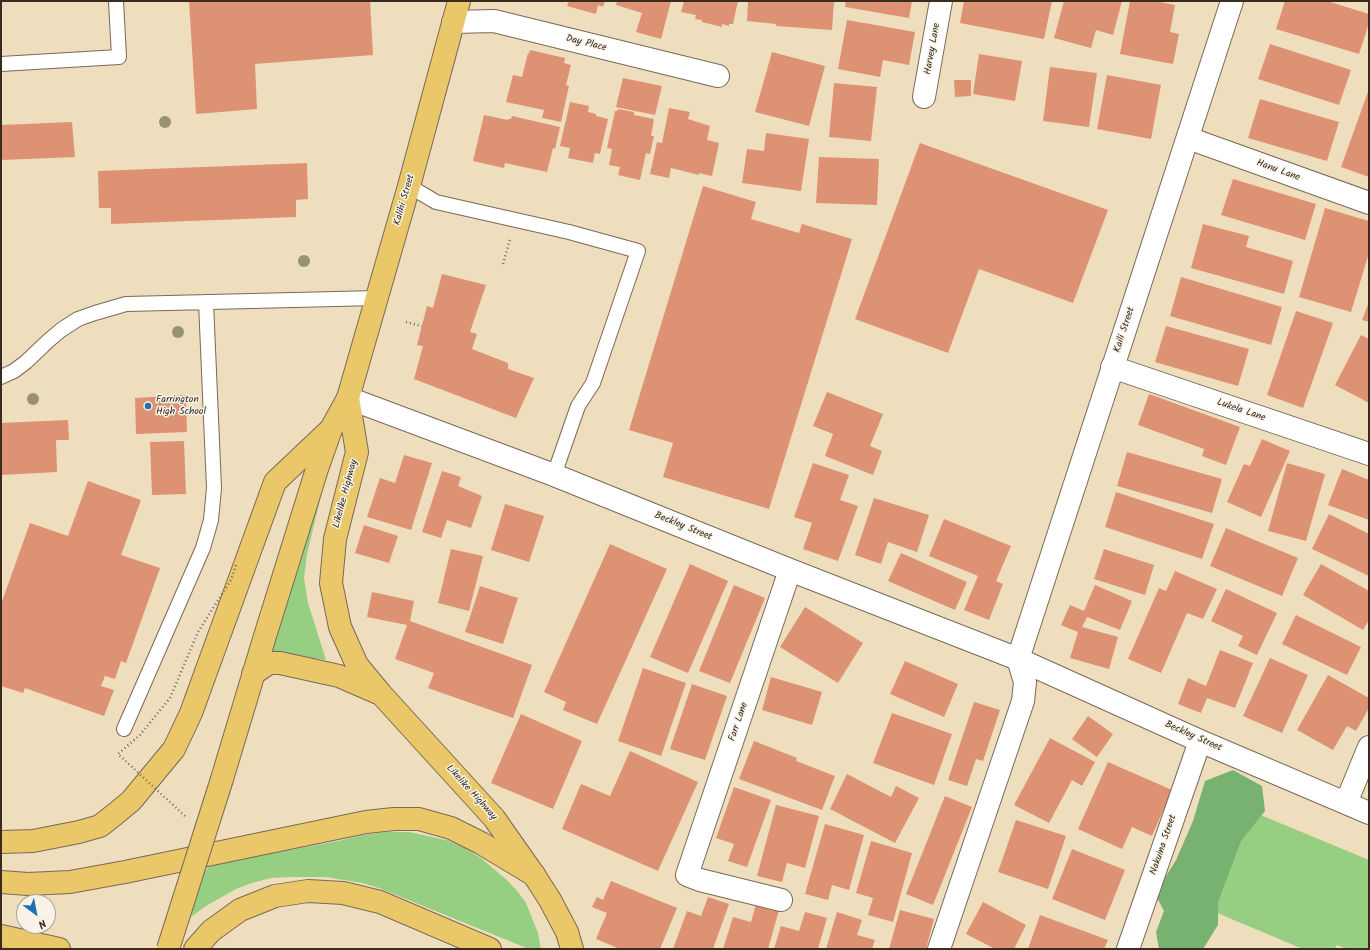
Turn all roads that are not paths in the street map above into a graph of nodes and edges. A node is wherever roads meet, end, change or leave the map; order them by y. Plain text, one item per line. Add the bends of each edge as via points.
1 (116, 1) edge
2 (459, 1) edge
3 (941, 1) edge
4 (1232, 1) edge
5 (453, 22) junction
6 (1, 64) edge
7 (718, 76) dead end
8 (924, 97) dead end
9 (1188, 138) junction
10 (409, 186) junction
11 (1369, 203) edge
12 (377, 298) junction
13 (206, 302) junction
14 (1112, 367) junction
15 (1, 377) edge
16 (348, 398) junction
17 (331, 430) junction
18 (1369, 454) edge
19 (554, 475) junction
20 (790, 570) junction
21 (1018, 659) junction
22 (254, 674) junction
23 (381, 694) junction
24 (124, 729) dead end
25 (1200, 741) junction
26 (1369, 747) edge
27 (1346, 803) junction
28 (1369, 813) edge
29 (1, 842) edge
30 (534, 875) junction
31 (1, 882) edge
32 (781, 900) dead end
33 (1, 936) edge
34 (59, 949) edge
35 (168, 949) edge
36 (195, 949) edge
37 (490, 949) edge
38 (572, 949) edge
39 (939, 949) edge
40 (1128, 949) edge

1 - 6 lane via 119,57
2 - 5 main road, Kalihi Street
3 - 8 street, Harvey Lane
4 - 9 street, Kaili Street
5 - 7 street, Day Place via 494,21
5 - 10 main road, Kalihi Street
9 - 11 street, Hanu Lane
9 - 14 street, Kaili Street
10 - 12 main road, Kalihi Street
10 - 19 lane via 436,202 569,232 638,251 593,383 578,406
12 - 13 lane
12 - 16 main road, Kalihi Street
13 - 15 lane via 126,304 78,319 61,330 14,371
13 - 24 lane via 214,488 211,520 203,548
14 - 18 street, Lukela Lane
14 - 21 street, Kaili Street
16 - 17 main road
16 - 19 street, Beckley Street
16 - 23 main road, Likelike Highway via 357,452 335,539 331,583 340,628 357,664
17 - 22 main road
17 - 29 main road via 275,482 191,713 174,749 131,801 100,826 33,841
19 - 20 street, Beckley Street
20 - 21 street, Beckley Street
20 - 32 street, Farr Lane via 687,875
21 - 25 street, Beckley Street
21 - 39 street via 1025,682 1023,701
22 - 23 main road via 269,663 280,663 339,676
22 - 35 main road, bridge
23 - 30 main road, Likelike Highway via 494,818
25 - 27 street, Beckley Street
25 - 40 street, Nakuina Street
26 - 27 street
27 - 28 street, Beckley Street
30 - 31 main road via 451,828 419,819 394,819 366,822 70,882
30 - 38 main road, Likelike Highway via 564,925
33 - 34 main road
36 - 37 main road via 211,931 240,910 274,896 308,891 343,893 380,902

